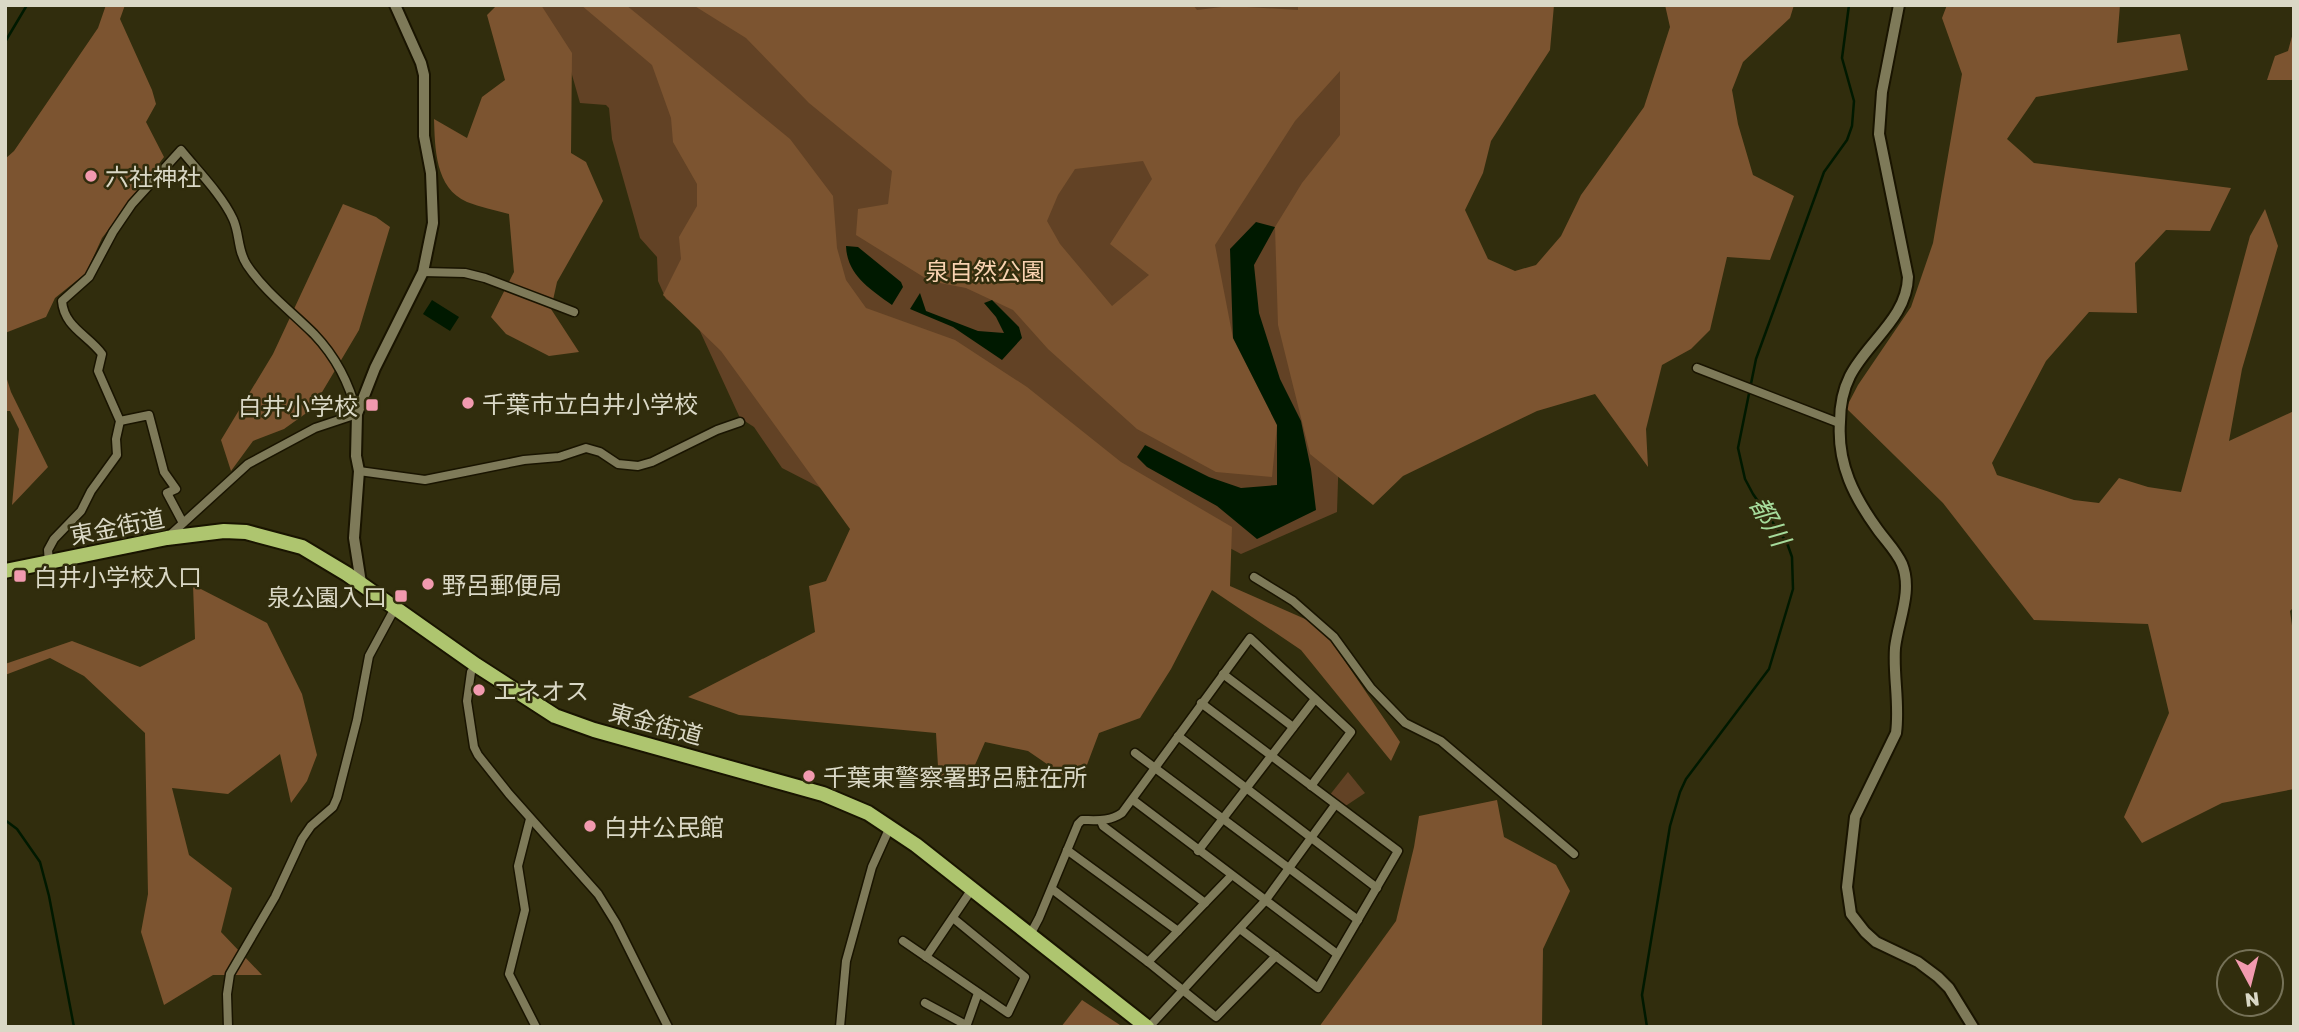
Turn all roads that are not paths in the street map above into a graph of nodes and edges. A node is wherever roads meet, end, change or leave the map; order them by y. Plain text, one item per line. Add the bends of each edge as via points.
1 (395, 5) edge
2 (1899, 5) edge
3 (423, 272) junction
4 (574, 312) dead end
5 (1697, 368) dead end
6 (358, 414) junction
7 (120, 421) junction
8 (740, 422) dead end
9 (1839, 422) junction
10 (359, 471) junction
11 (183, 523) junction
12 (167, 538) junction
13 (49, 563) junction
14 (5, 571) edge
15 (1254, 577) dead end
16 (361, 583) junction
17 (395, 608) junction
18 (476, 666) junction
19 (1223, 674) junction
20 (1315, 699) junction
21 (1202, 703) junction
22 (1293, 727) junction
23 (1178, 736) junction
24 (1135, 752) dead end
25 (1271, 756) junction
26 (1156, 768) junction
27 (1311, 786) junction
28 (1246, 789) junction
29 (1133, 800) junction
30 (1335, 806) junction
31 (530, 819) junction
32 (1223, 819) junction
33 (1101, 821) junction
34 (890, 827) junction
35 (1311, 838) junction
36 (1067, 850) junction
37 (1198, 851) junction
38 (1574, 854) dead end
39 (1289, 869) junction
40 (1231, 876) junction
41 (1377, 888) junction
42 (972, 889) junction
43 (1052, 889) junction
44 (1265, 901) junction
45 (1205, 903) junction
46 (953, 918) junction
47 (1358, 920) junction
48 (1240, 929) junction
49 (1178, 931) junction
50 (1031, 933) junction
51 (903, 941) dead end
52 (1337, 954) junction
53 (1276, 956) junction
54 (926, 957) junction
55 (1148, 962) junction
56 (1184, 989) junction
57 (978, 993) junction
58 (925, 1003) dead end
59 (966, 1026) edge
60 (228, 1027) edge
61 (536, 1027) edge
62 (668, 1027) edge
63 (840, 1027) edge
64 (1148, 1027) edge
65 (1973, 1027) edge

1 - 3 street via 424,75 424,136 433,223
2 - 9 street via 1879,134 1908,287 1900,309 1851,374
3 - 4 street via 485,278
3 - 6 street via 375,368
5 - 9 street
6 - 7 street via 331,354 247,266 240,255 234,221 181,150 132,204 89,277 62,301 69,323 102,354 98,371
6 - 10 street
6 - 11 street via 315,428 248,464
7 - 11 street via 149,415 164,472 176,489 167,493
7 - 13 street via 117,455 82,511 54,539 48,550
8 - 10 street via 638,466 618,464 586,449 425,480
9 - 65 street via 1851,489 1902,566 1906,592 1895,648 1896,733 1856,817 1848,901 1857,923 1876,942 1918,962 1943,982
10 - 16 street via 354,538
11 - 12 street
12 - 13 highway, 東金街道
12 - 16 highway, 東金街道 via 224,531 273,538 302,547
13 - 14 highway, 東金街道
15 - 38 street via 1293,601 1334,637 1370,688 1405,723 1441,741
16 - 17 highway, 東金街道
17 - 18 highway, 東金街道
17 - 60 street via 369,656 333,807 302,839 230,974
18 - 31 street via 467,701 474,747
18 - 34 highway, 東金街道 via 534,705 573,724 823,794
19 - 20 street via 1250,638
19 - 21 street
19 - 22 street
20 - 22 street
20 - 27 street via 1351,732
21 - 23 street
21 - 25 street
22 - 25 street
23 - 26 street
23 - 28 street
24 - 26 street
25 - 27 street
25 - 28 street
26 - 29 street
26 - 32 street
27 - 30 street
28 - 32 street
28 - 35 street
29 - 33 street via 1115,818
29 - 37 street
30 - 35 street
30 - 41 street via 1398,851
31 - 61 street via 518,866 524,910 509,974
31 - 62 street via 598,894
32 - 37 street
32 - 39 street
33 - 36 street via 1082,820
33 - 45 street
34 - 42 highway, 東金街道
34 - 63 street via 872,867 845,961
35 - 39 street
35 - 41 street
36 - 43 street
36 - 49 street
37 - 40 street
39 - 44 street
39 - 47 street
40 - 44 street
40 - 45 street
41 - 47 street
42 - 46 street
42 - 50 highway, 東金街道
43 - 50 street
43 - 55 street
44 - 48 street
44 - 52 street
45 - 49 street
46 - 54 street
46 - 57 street via 1026,977 1008,1013
47 - 52 street
48 - 53 street
48 - 56 street
49 - 55 street
50 - 64 highway, 東金街道
51 - 54 street
52 - 53 street via 1318,988
53 - 56 street via 1216,1017
54 - 57 street
55 - 56 street
56 - 64 street
57 - 59 street
58 - 59 street

